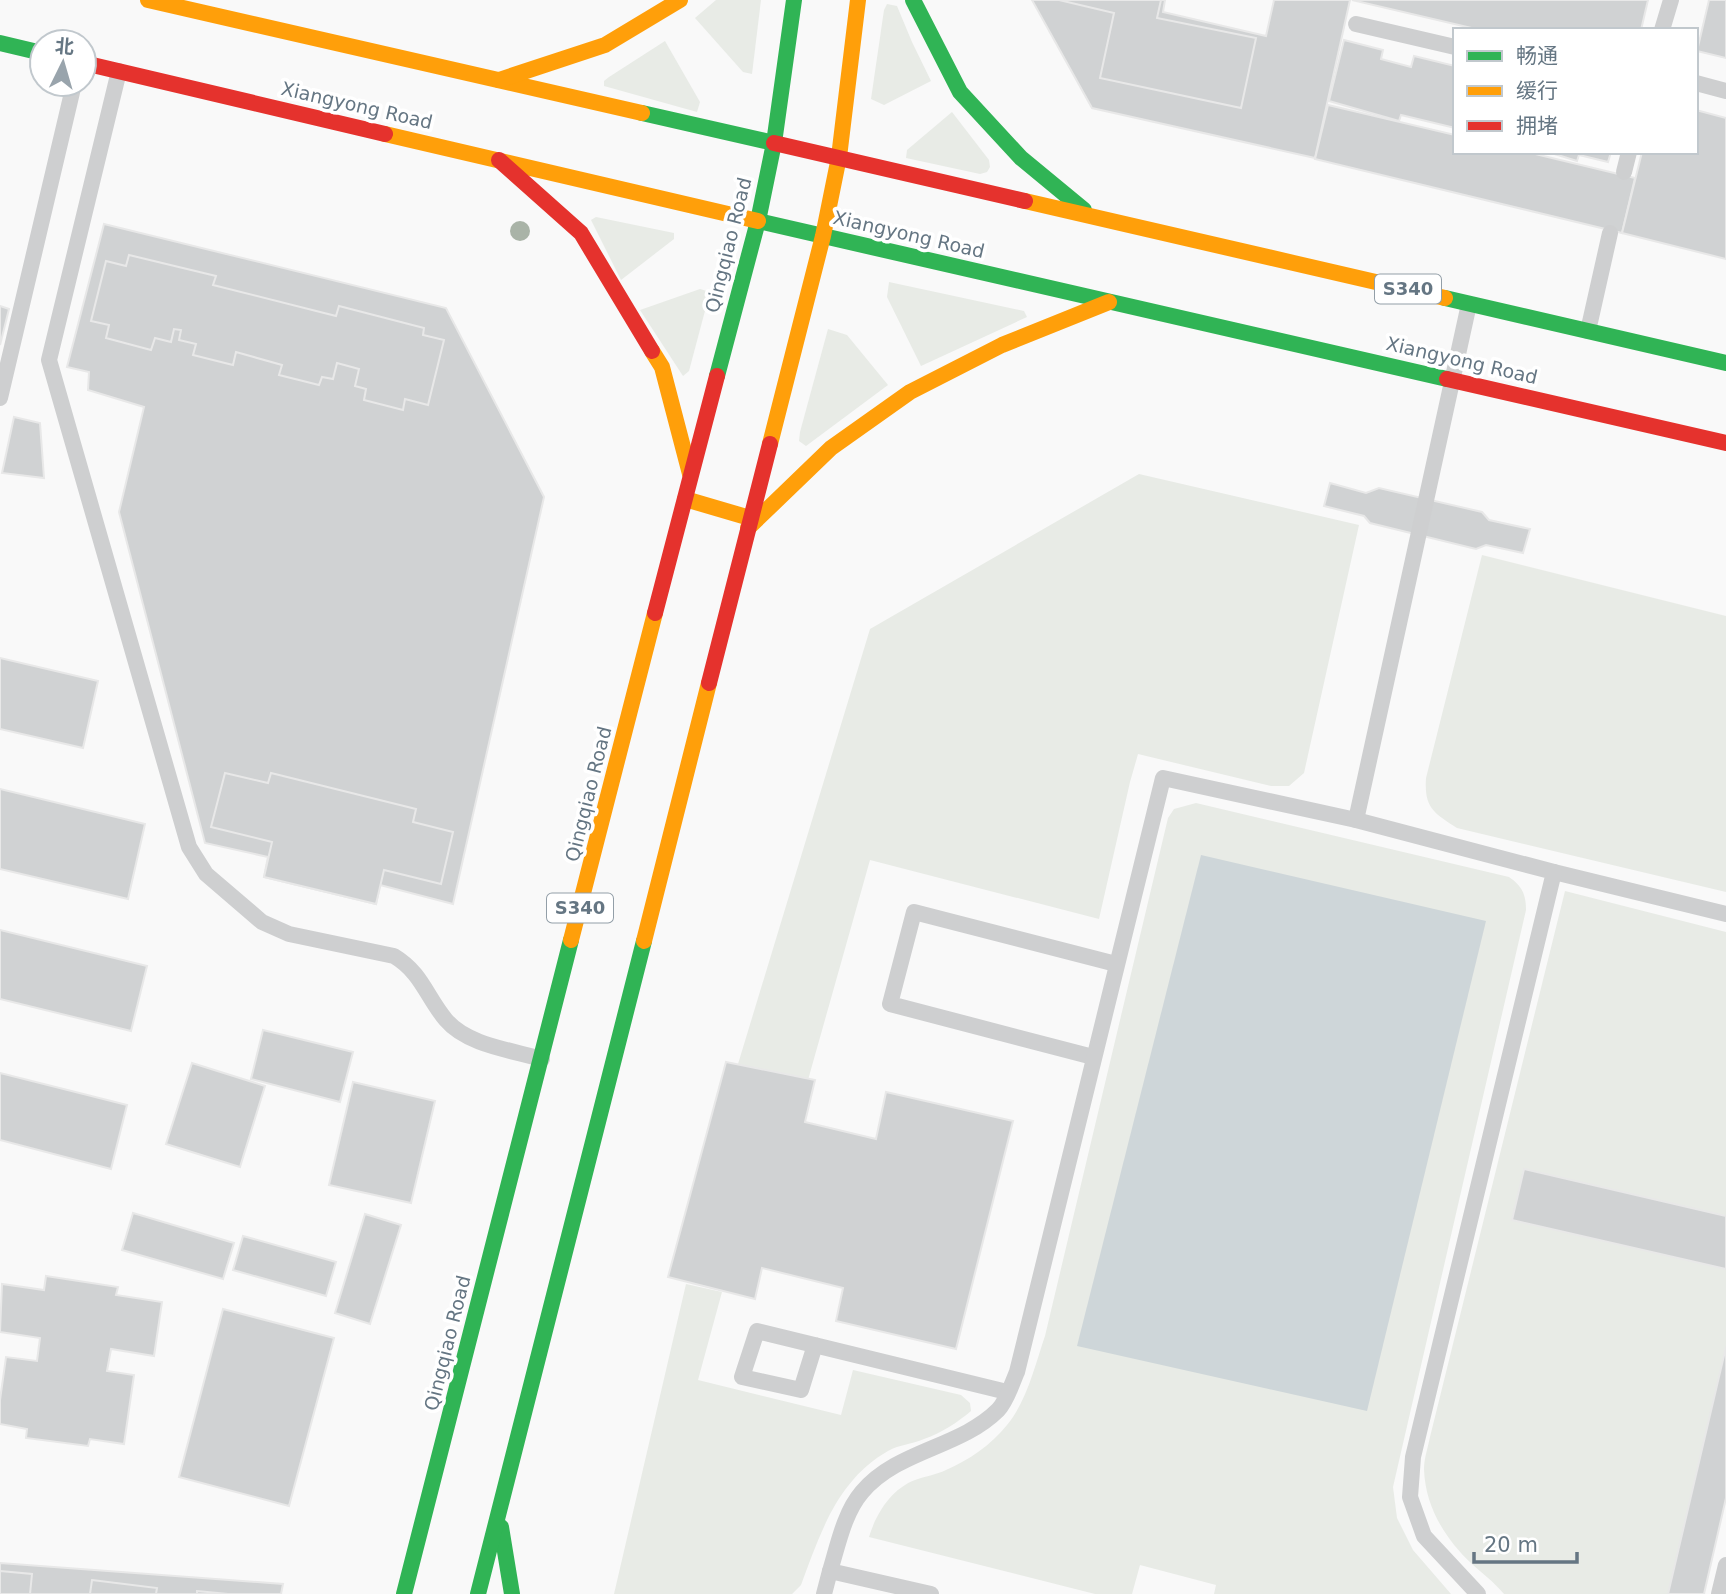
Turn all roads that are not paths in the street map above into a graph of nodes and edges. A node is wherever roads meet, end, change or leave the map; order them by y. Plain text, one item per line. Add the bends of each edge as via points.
1 (148, 0) edge
2 (680, 0) edge
3 (794, 0) edge
4 (858, 0) edge
5 (913, 0) edge
6 (1671, 0) edge
7 (184, 4) edge
8 (1356, 23) dead end
9 (1663, 28) edge
10 (0, 43) edge
11 (1453, 47) edge
12 (28, 50) edge
13 (98, 66) edge
14 (119, 71) junction
15 (499, 80) junction
16 (1698, 84) edge
17 (1726, 91) edge
18 (71, 98) edge
19 (774, 143) junction
20 (1628, 154) edge
21 (839, 157) junction
22 (499, 160) junction
23 (1624, 172) dead end
24 (1091, 215) junction
25 (758, 221) junction
26 (1610, 233) dead end
27 (823, 236) junction
28 (1109, 302) junction
29 (1469, 303) junction
30 (1588, 331) junction
31 (1726, 363) edge
32 (1452, 379) junction
33 (0, 398) edge
34 (1726, 443) edge
35 (690, 476) junction
36 (685, 499) junction
37 (749, 523) junction
38 (1356, 820) junction
39 (1554, 872) junction
40 (1726, 914) edge
41 (1116, 964) junction
42 (1093, 1057) junction
43 (542, 1059) junction
44 (815, 1345) junction
45 (1007, 1392) junction
46 (498, 1513) junction
47 (1726, 1565) edge
48 (830, 1571) junction
49 (404, 1594) edge
50 (478, 1594) edge
51 (512, 1594) edge
52 (824, 1594) edge
53 (931, 1594) edge
54 (1478, 1594) edge
55 (1719, 1594) edge

1 - 7 main road
2 - 15 main road via 605,45
3 - 19 main road, Qingqiao Road
4 - 21 main road
5 - 24 main road via 960,92 1021,158
6 - 9 lane
7 - 15 main road
8 - 11 lane
10 - 12 main road
13 - 14 main road, Xiangyong Road
14 - 22 main road, Xiangyong Road
14 - 43 lane via 49,359 189,848 206,874 262,922 289,934 394,956 409,965 446,1020 462,1033
15 - 19 main road
16 - 17 lane
18 - 33 lane
19 - 21 main road, S340
19 - 25 main road, Qingqiao Road / S340
20 - 23 lane
21 - 24 main road, S340
21 - 27 main road
22 - 25 main road, Xiangyong Road
22 - 35 main road via 581,233 624,303 662,367
24 - 29 main road, S340
25 - 27 main road, Xiangyong Road
25 - 35 main road, Qingqiao Road / S340
26 - 30 lane
27 - 28 main road, Xiangyong Road
27 - 37 main road
28 - 32 main road, Xiangyong Road
28 - 37 main road via 1002,345 910,392 831,448
29 - 30 main road, S340
29 - 32 lane
30 - 31 main road, S340
32 - 34 main road, Xiangyong Road
32 - 38 lane
35 - 36 main road, Qingqiao Road / S340
36 - 37 main road
36 - 43 main road, Qingqiao Road / S340
37 - 46 main road
38 - 39 lane
38 - 41 lane via 1163,778
39 - 40 lane
39 - 54 lane via 1413,1457 1410,1497 1424,1536
41 - 42 lane
41 - 42 lane via 914,912 890,1004
42 - 45 lane via 1017,1371
43 - 49 main road, Qingqiao Road / S340
44 - 44 lane via 757,1331 742,1377 802,1390
44 - 45 lane
45 - 48 lane via 1000,1408 967,1433 890,1467 861,1492 844,1524
46 - 50 main road
46 - 51 main road
47 - 55 lane
48 - 52 lane
48 - 53 lane

